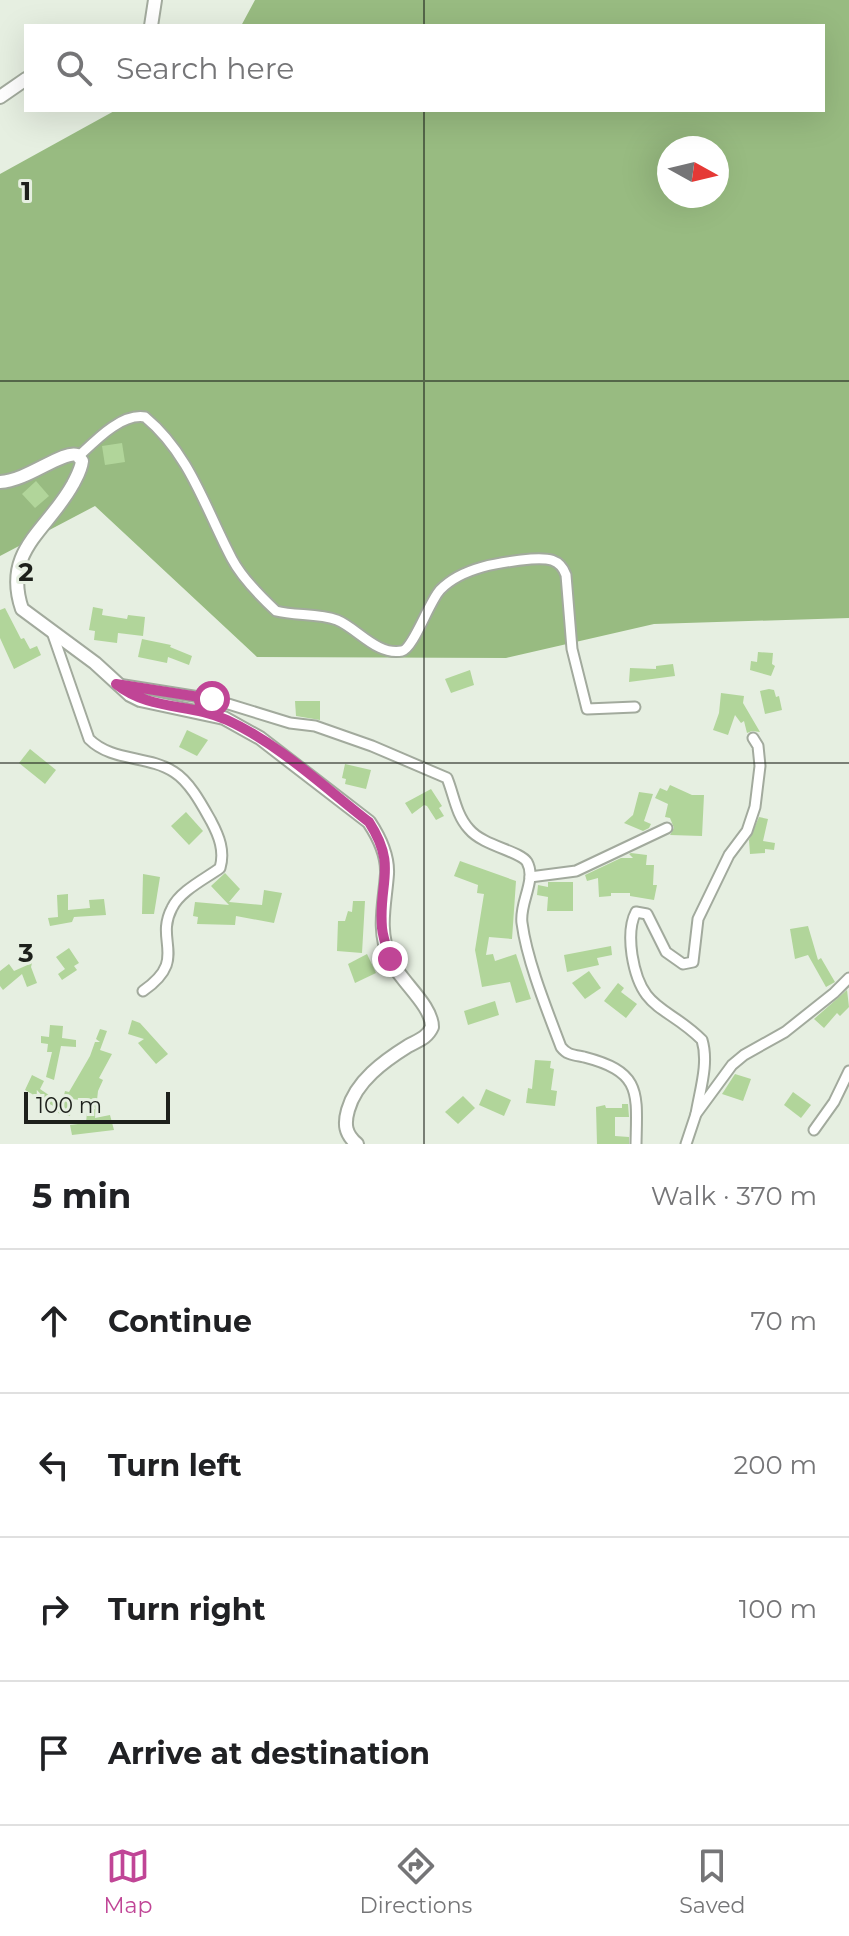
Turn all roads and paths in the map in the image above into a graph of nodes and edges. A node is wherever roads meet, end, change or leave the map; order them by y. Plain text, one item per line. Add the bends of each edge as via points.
1 (155, 0) edge
2 (151, 24) edge
3 (24, 80) edge
4 (0, 97) edge
5 (79, 456) junction
6 (0, 482) edge
7 (52, 632) junction
8 (116, 684) junction
9 (635, 707) dead end
10 (753, 738) dead end
11 (667, 828) dead end
12 (530, 877) junction
13 (849, 978) edge
14 (143, 991) dead end
15 (849, 1071) edge
16 (696, 1114) junction
17 (814, 1130) dead end
18 (357, 1144) edge
19 (636, 1144) edge
20 (686, 1144) edge

1 - 2 street
3 - 4 street
5 - 6 street via 68,453 21,479
5 - 7 street via 82,466 69,491 22,552 18,566 22,609
5 - 9 street via 106,430 145,417 183,461 233,562 276,611 336,620 371,643 397,652 410,646 441,590 460,577 497,563 556,561 566,575 572,649 587,709
7 - 8 street
7 - 14 street via 89,739 112,754 175,772 205,809 222,851 220,868 172,907 166,968
8 - 12 street via 212,699 315,726 435,771 447,778 471,832 495,848 518,854
8 - 18 street via 140,700 224,718 260,738 369,822 381,840 387,872 382,930 390,959 430,1013 432,1027 425,1038 406,1047 356,1090 346,1122 347,1133
10 - 16 street via 760,766 755,807 698,919 693,962 683,964 666,952 647,914 636,912 629,940 642,992 702,1040 704,1068
11 - 12 street via 576,871
12 - 19 street via 522,925 561,1047 609,1065 632,1085 638,1111
13 - 16 street via 785,1032 732,1065
15 - 17 street
16 - 20 street

